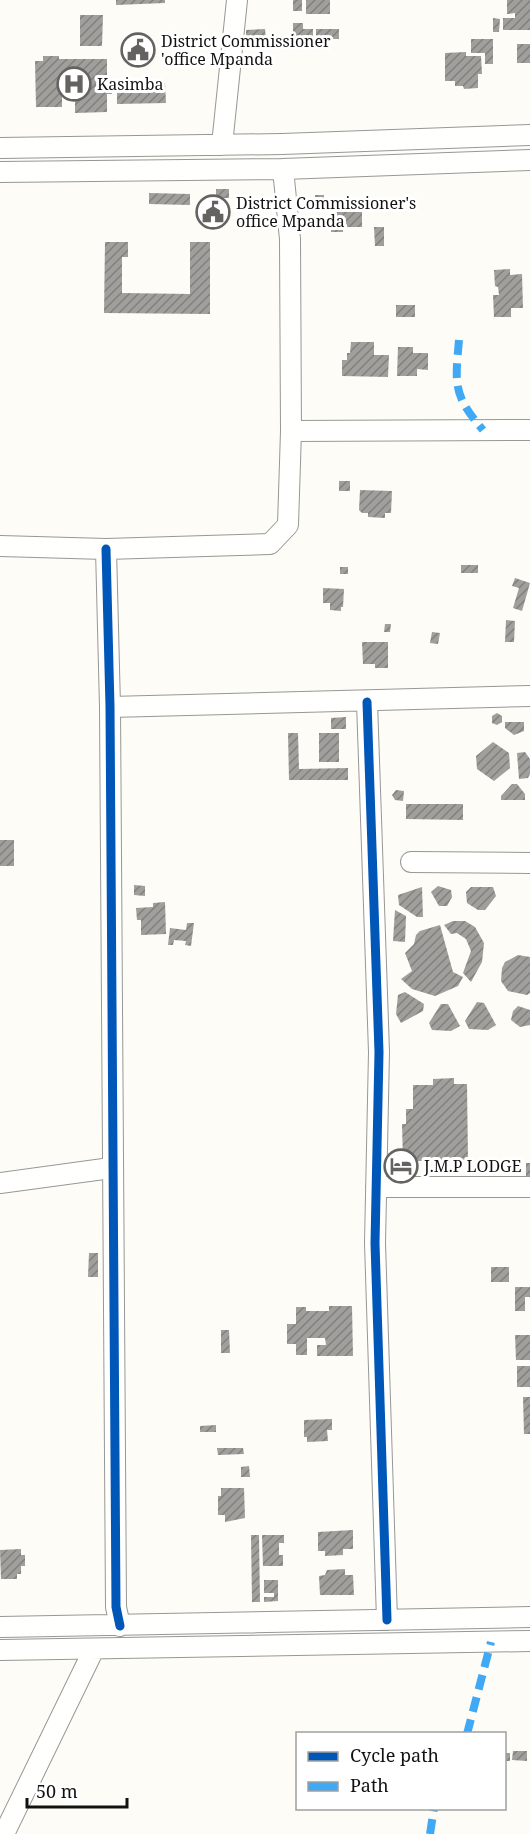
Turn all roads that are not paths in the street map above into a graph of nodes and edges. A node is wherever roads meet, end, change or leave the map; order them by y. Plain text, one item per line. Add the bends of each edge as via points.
1 (237, 0) edge
2 (530, 135) edge
3 (222, 145) junction
4 (0, 147) edge
5 (530, 160) edge
6 (283, 169) junction
7 (0, 172) edge
8 (530, 430) edge
9 (291, 431) junction
10 (0, 546) edge
11 (106, 549) junction
12 (530, 696) edge
13 (367, 702) junction
14 (110, 707) junction
15 (411, 862) dead end
16 (530, 863) edge
17 (111, 1167) junction
18 (0, 1183) edge
19 (376, 1187) junction
20 (530, 1187) edge
21 (530, 1617) edge
22 (387, 1620) junction
23 (120, 1626) junction
24 (0, 1627) edge
25 (530, 1641) edge
26 (94, 1649) junction
27 (0, 1650) edge
28 (3, 1834) edge

1 - 3 street
2 - 3 street
3 - 4 street
5 - 6 street
6 - 7 street
6 - 9 street via 290,239
8 - 9 street
9 - 11 street via 288,525 270,544
10 - 11 street
11 - 14 street
12 - 13 street
13 - 14 street
13 - 19 street via 379,1052
14 - 17 street
15 - 16 street
17 - 18 street
17 - 23 street via 116,1607
19 - 20 street
19 - 22 street
21 - 22 street
22 - 23 street
23 - 24 street
25 - 26 street
26 - 27 street
26 - 28 street

